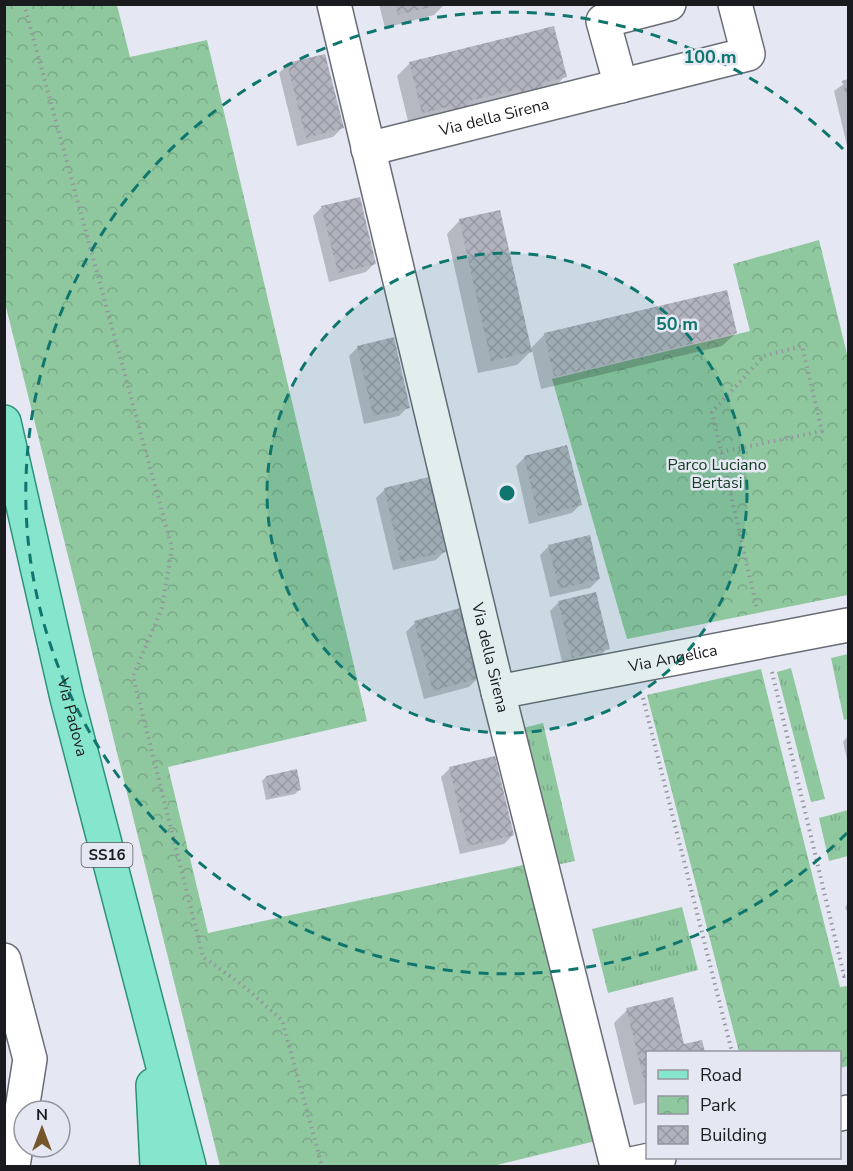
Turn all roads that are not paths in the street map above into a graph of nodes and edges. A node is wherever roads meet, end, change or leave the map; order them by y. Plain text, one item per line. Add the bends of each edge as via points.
1 (334, 4) edge
2 (669, 4) edge
3 (735, 4) edge
4 (621, 86) junction
5 (368, 149) junction
6 (4, 422) edge
7 (849, 625) edge
8 (498, 692) junction
9 (4, 960) edge
10 (148, 1011) junction
11 (655, 1159) edge
12 (13, 1167) edge
13 (157, 1167) edge
14 (189, 1167) edge
15 (619, 1167) edge

1 - 5 street, Via della Sirena
2 - 4 street via 603,21
3 - 4 street, Via della Sirena via 748,54
4 - 5 street, Via della Sirena
5 - 8 street, Via della Sirena
6 - 10 main road, Via Padova / SS16 via 67,698
7 - 8 street, Via Angelica
8 - 15 street, Via della Sirena
9 - 12 street via 30,1059
10 - 13 main road, Via Padova
10 - 14 main road, Via Padova / SS16
11 - 15 street

